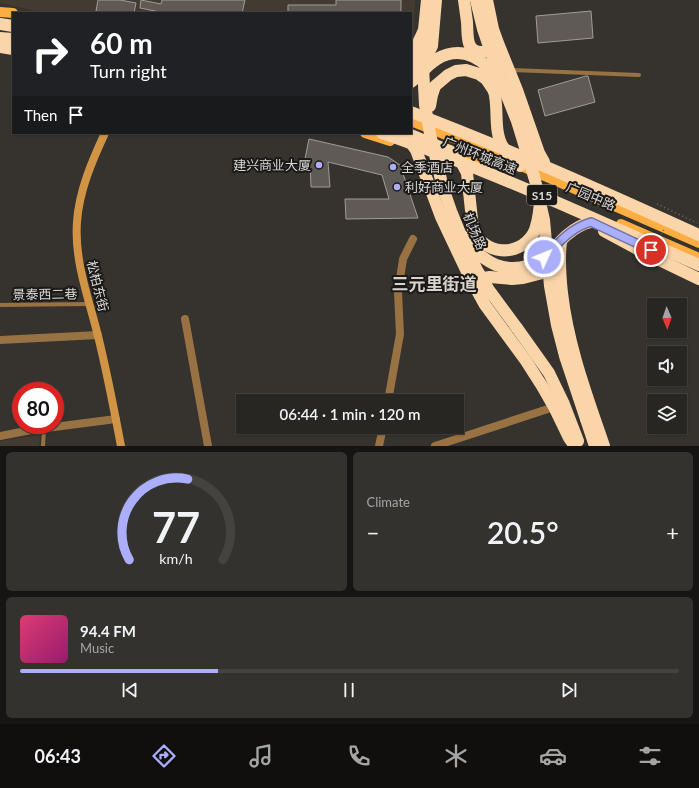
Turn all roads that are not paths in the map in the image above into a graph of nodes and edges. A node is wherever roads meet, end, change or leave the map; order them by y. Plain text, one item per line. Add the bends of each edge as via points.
1 (427, 0) edge
2 (436, 0) edge
3 (464, 0) edge
4 (476, 0) edge
5 (488, 0) edge
6 (0, 12) edge
7 (12, 13) edge
8 (0, 16) edge
9 (12, 17) edge
10 (0, 24) edge
11 (12, 26) edge
12 (424, 30) junction
13 (0, 38) edge
14 (12, 39) edge
15 (498, 43) junction
16 (0, 48) edge
17 (12, 49) edge
18 (0, 52) edge
19 (12, 54) edge
20 (412, 56) edge
21 (412, 69) edge
22 (509, 70) junction
23 (639, 74) dead end
24 (412, 81) edge
25 (512, 106) junction
26 (412, 112) edge
27 (412, 121) edge
28 (105, 134) edge
29 (368, 134) edge
30 (385, 134) edge
31 (402, 134) edge
32 (408, 134) edge
33 (430, 134) junction
34 (416, 150) junction
35 (457, 154) junction
36 (544, 162) junction
37 (520, 166) junction
38 (599, 187) junction
39 (574, 188) junction
40 (546, 201) junction
41 (623, 210) junction
42 (591, 222) junction
43 (621, 224) junction
44 (457, 226) junction
45 (699, 230) edge
46 (677, 233) junction
47 (413, 239) dead end
48 (561, 241) junction
49 (699, 243) edge
50 (672, 246) junction
51 (699, 258) edge
52 (686, 265) junction
53 (699, 265) edge
54 (560, 268) junction
55 (699, 271) edge
56 (699, 279) edge
57 (472, 283) junction
58 (90, 304) junction
59 (0, 305) edge
60 (185, 319) dead end
61 (98, 335) junction
62 (0, 340) edge
63 (389, 394) edge
64 (554, 407) junction
65 (116, 419) junction
66 (64, 426) edge
67 (12, 434) edge
68 (44, 434) edge
69 (382, 434) edge
70 (0, 436) edge
71 (44, 446) edge
72 (121, 446) edge
73 (208, 446) edge
74 (379, 446) edge
75 (435, 446) edge
76 (574, 446) edge
77 (580, 446) edge
78 (595, 446) edge
79 (604, 446) edge

1 - 12 highway, 机场路
2 - 21 highway via 432,46 422,61
3 - 15 highway via 471,48 483,52 494,48
4 - 25 highway, bridge via 483,29
5 - 15 highway
6 - 7 main road
8 - 9 highway
10 - 11 highway
12 - 20 highway
12 - 33 highway, 机场路, bridge via 424,95
13 - 14 highway
15 - 22 highway
16 - 17 highway
18 - 19 main road
22 - 23 lane
22 - 36 highway
24 - 25 highway, bridge via 443,56 461,53 487,66 498,79
25 - 40 highway, bridge
26 - 45 highway, 广州环城高速 / S15, bridge
27 - 37 main road, 广园中路
28 - 58 street, 松柏东街 via 84,186 77,222 77,250
29 - 34 main road
30 - 40 highway, 广州环城高速 / S15, bridge via 454,159
31 - 34 highway
32 - 35 highway, 广园中路
33 - 37 highway, bridge via 430,104 435,86 456,71 466,70 479,74 494,90 501,144
33 - 44 highway, 机场路, bridge via 443,188
34 - 57 highway via 447,232
35 - 40 highway, bridge via 467,173 473,229 476,236 491,248 515,248 528,240 536,228
35 - 43 main road, 广园中路
36 - 38 main road
36 - 39 main road
37 - 39 main road, 广园中路
38 - 39 main road
38 - 41 main road
38 - 45 main road
39 - 41 main road, 广园中路
40 - 53 highway, 广州环城高速 / S15, bridge
40 - 56 highway, bridge
40 - 78 highway, bridge via 545,226 550,286 557,325
41 - 46 main road, 广园中路
42 - 43 main road
42 - 48 highway via 567,234
42 - 52 main road
43 - 50 main road, 广园中路
44 - 48 highway, bridge via 473,249 483,258 503,267 518,268 537,262
44 - 77 highway, 机场路, bridge via 489,290 540,360 556,387
45 - 46 main road
46 - 49 main road, 广园中路
47 - 63 street via 403,259 398,292 400,334
48 - 54 highway
50 - 51 main road, 广园中路
50 - 52 main road
52 - 55 main road
54 - 57 highway via 523,278 490,277
54 - 79 highway via 572,348
57 - 64 highway
58 - 59 lane, 景泰西二巷
58 - 61 street, 松柏东街
60 - 73 street
61 - 62 street
61 - 65 street, 松柏东街
64 - 75 street
64 - 76 highway
65 - 66 street
65 - 72 street, 松柏东街
67 - 70 street
68 - 71 lane
69 - 74 street

